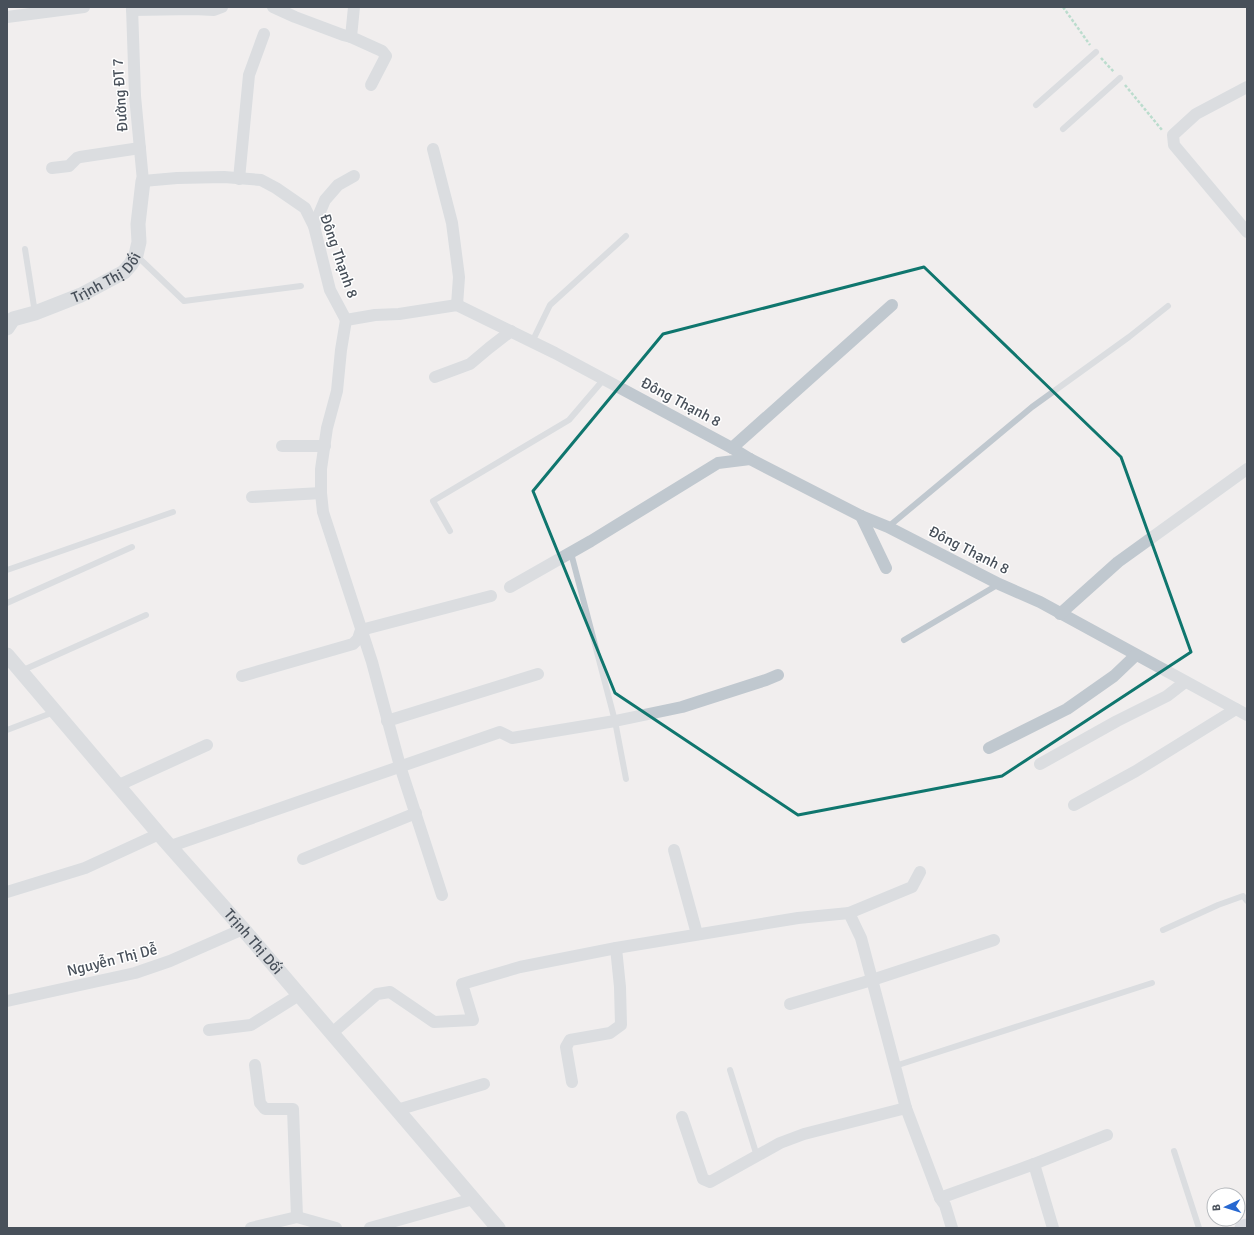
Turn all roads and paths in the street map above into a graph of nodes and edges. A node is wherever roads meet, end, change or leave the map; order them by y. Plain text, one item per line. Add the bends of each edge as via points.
1 (84, 7) edge
2 (222, 7) edge
3 (273, 7) edge
4 (354, 7) edge
5 (132, 8) edge
6 (7, 17) edge
7 (264, 34) dead end
8 (351, 37) junction
9 (1096, 52) dead end
10 (1120, 78) dead end
11 (371, 85) dead end
12 (1247, 87) edge
13 (1036, 105) dead end
14 (1063, 129) dead end
15 (140, 148) junction
16 (433, 149) dead end
17 (52, 168) dead end
18 (354, 176) dead end
19 (239, 179) junction
20 (143, 181) junction
21 (314, 226) junction
22 (1247, 232) edge
23 (626, 236) dead end
24 (25, 249) dead end
25 (136, 255) junction
26 (301, 286) dead end
27 (456, 305) junction
28 (892, 305) dead end
29 (1168, 306) dead end
30 (35, 313) junction
31 (346, 320) junction
32 (7, 328) edge
33 (511, 331) junction
34 (532, 342) junction
35 (435, 377) dead end
36 (604, 379) junction
37 (282, 446) dead end
38 (325, 446) junction
39 (732, 448) junction
40 (750, 458) junction
41 (1247, 469) edge
42 (320, 493) junction
43 (252, 497) dead end
44 (173, 512) dead end
45 (861, 516) junction
46 (888, 527) junction
47 (450, 531) dead end
48 (132, 547) dead end
49 (571, 553) junction
50 (886, 568) dead end
51 (7, 570) edge
52 (999, 584) junction
53 (510, 588) dead end
54 (491, 596) dead end
55 (7, 603) edge
56 (1060, 614) junction
57 (146, 615) dead end
58 (361, 630) junction
59 (904, 640) dead end
60 (7, 655) edge
61 (1136, 655) junction
62 (21, 671) junction
63 (538, 674) dead end
64 (778, 675) dead end
65 (242, 676) dead end
66 (1185, 682) junction
67 (1236, 710) junction
68 (55, 712) junction
69 (1247, 715) edge
70 (387, 721) junction
71 (615, 721) junction
72 (7, 730) edge
73 (207, 746) dead end
74 (989, 748) dead end
75 (1040, 764) dead end
76 (400, 766) junction
77 (626, 779) dead end
78 (118, 785) junction
79 (1074, 805) dead end
80 (416, 813) junction
81 (159, 834) junction
82 (171, 846) junction
83 (674, 850) dead end
84 (303, 859) dead end
85 (920, 872) dead end
86 (7, 892) edge
87 (442, 895) dead end
88 (1247, 901) edge
89 (849, 913) junction
90 (243, 929) junction
91 (1163, 930) dead end
92 (697, 934) junction
93 (994, 940) dead end
94 (616, 948) junction
95 (872, 980) junction
96 (1152, 983) dead end
97 (299, 995) junction
98 (7, 1001) edge
99 (790, 1004) dead end
100 (209, 1030) dead end
101 (332, 1033) junction
102 (255, 1064) dead end
103 (895, 1066) junction
104 (730, 1070) dead end
105 (572, 1082) dead end
106 (484, 1084) dead end
107 (906, 1108) junction
108 (397, 1110) junction
109 (682, 1117) dead end
110 (1106, 1135) dead end
111 (1174, 1151) dead end
112 (756, 1156) junction
113 (1034, 1164) junction
114 (940, 1198) junction
115 (473, 1199) junction
116 (297, 1217) junction
117 (1247, 1227) edge
118 (251, 1228) edge
119 (336, 1228) edge
120 (370, 1228) edge
121 (498, 1228) edge
122 (952, 1228) edge
123 (1053, 1228) edge
124 (1199, 1228) edge
125 (1243, 1228) edge

1 - 6 street
2 - 5 street via 214,10
3 - 8 street via 301,20
4 - 8 street
5 - 15 street, Đường ĐT 7 via 135,96
7 - 19 street via 249,75
8 - 11 street via 382,51 386,56
9 - 13 lane
10 - 14 lane
12 - 22 street via 1196,114 1173,135 1174,145
15 - 17 street via 80,157 69,166
15 - 20 street, Đường ĐT 7
16 - 27 street via 452,223 460,277
18 - 21 street via 338,185 325,200
19 - 20 street, Đông Thạnh 8 via 224,177
19 - 21 street, Đông Thạnh 8 via 261,180 276,188 305,208
20 - 25 street, Trịnh Thị Dối
21 - 31 street, Đông Thạnh 8 via 330,290
23 - 34 lane via 550,305
24 - 30 lane
25 - 26 lane via 184,301
25 - 30 street, Trịnh Thị Dối via 124,272 81,295
27 - 31 street, Đông Thạnh 8
27 - 33 street, Đông Thạnh 8
28 - 39 street
29 - 46 lane via 1032,407
30 - 32 street, Trịnh Thị Dối via 13,319
31 - 38 street via 337,390
33 - 34 street, Đông Thạnh 8
33 - 35 street via 470,364
34 - 36 street, Đông Thạnh 8
36 - 39 street, Đông Thạnh 8
36 - 47 lane via 569,420 433,501
37 - 38 street
38 - 42 street
39 - 40 street, Đông Thạnh 8
40 - 45 street, Đông Thạnh 8
40 - 49 street via 718,463
41 - 56 street via 1118,562
42 - 43 street
42 - 58 street via 323,512
44 - 51 lane
45 - 46 street, Đông Thạnh 8
45 - 50 street
46 - 52 street, Đông Thạnh 8
48 - 55 lane
49 - 53 street
49 - 71 lane
52 - 56 street, Đông Thạnh 8
52 - 59 lane
54 - 58 street
56 - 61 street, Đông Thạnh 8
57 - 62 lane
58 - 65 street via 358,639 352,644
58 - 70 street
60 - 62 street, Trịnh Thị Dối
61 - 66 street, Đông Thạnh 8
61 - 74 street via 1114,676 1066,709
62 - 68 street, Trịnh Thị Dối
63 - 70 street
64 - 71 street via 682,707
66 - 67 street, Đông Thạnh 8
66 - 75 street via 1167,696
67 - 69 street, Đông Thạnh 8
67 - 79 street via 1136,771
68 - 72 lane
68 - 78 street, Trịnh Thị Dối
70 - 76 street
71 - 76 street via 512,738 500,732
71 - 77 lane
73 - 78 street
76 - 80 street
76 - 82 street
78 - 81 street, Trịnh Thị Dối
80 - 84 street
80 - 87 street
81 - 82 street, Trịnh Thị Dối
81 - 86 street via 85,868
82 - 90 street, Trịnh Thị Dối
83 - 92 street
85 - 89 street via 912,887
88 - 91 lane via 1243,896
89 - 92 street via 798,918
89 - 95 street via 861,938
90 - 97 street, Trịnh Thị Dối
90 - 98 street, Nguyễn Thị Dễ via 170,962 136,973
92 - 94 street
93 - 95 street
94 - 101 street via 520,967 462,984 473,1020 434,1022 390,992 378,994
94 - 105 street via 621,1025 610,1033 570,1040 566,1047
95 - 99 street
95 - 103 street
96 - 103 lane
97 - 100 street via 251,1025
97 - 101 street, Trịnh Thị Dối
101 - 108 street, Trịnh Thị Dối
102 - 116 street via 260,1103 265,1109 293,1109
103 - 107 street
104 - 112 lane
106 - 108 street
107 - 112 street via 804,1134
107 - 114 street
108 - 115 street, Trịnh Thị Dối
109 - 112 street via 703,1179 710,1182
110 - 113 street
111 - 124 lane
113 - 114 street
113 - 123 street
114 - 122 street via 945,1205
115 - 120 street
115 - 121 street, Trịnh Thị Dối
116 - 118 street
116 - 119 street
117 - 125 main road

